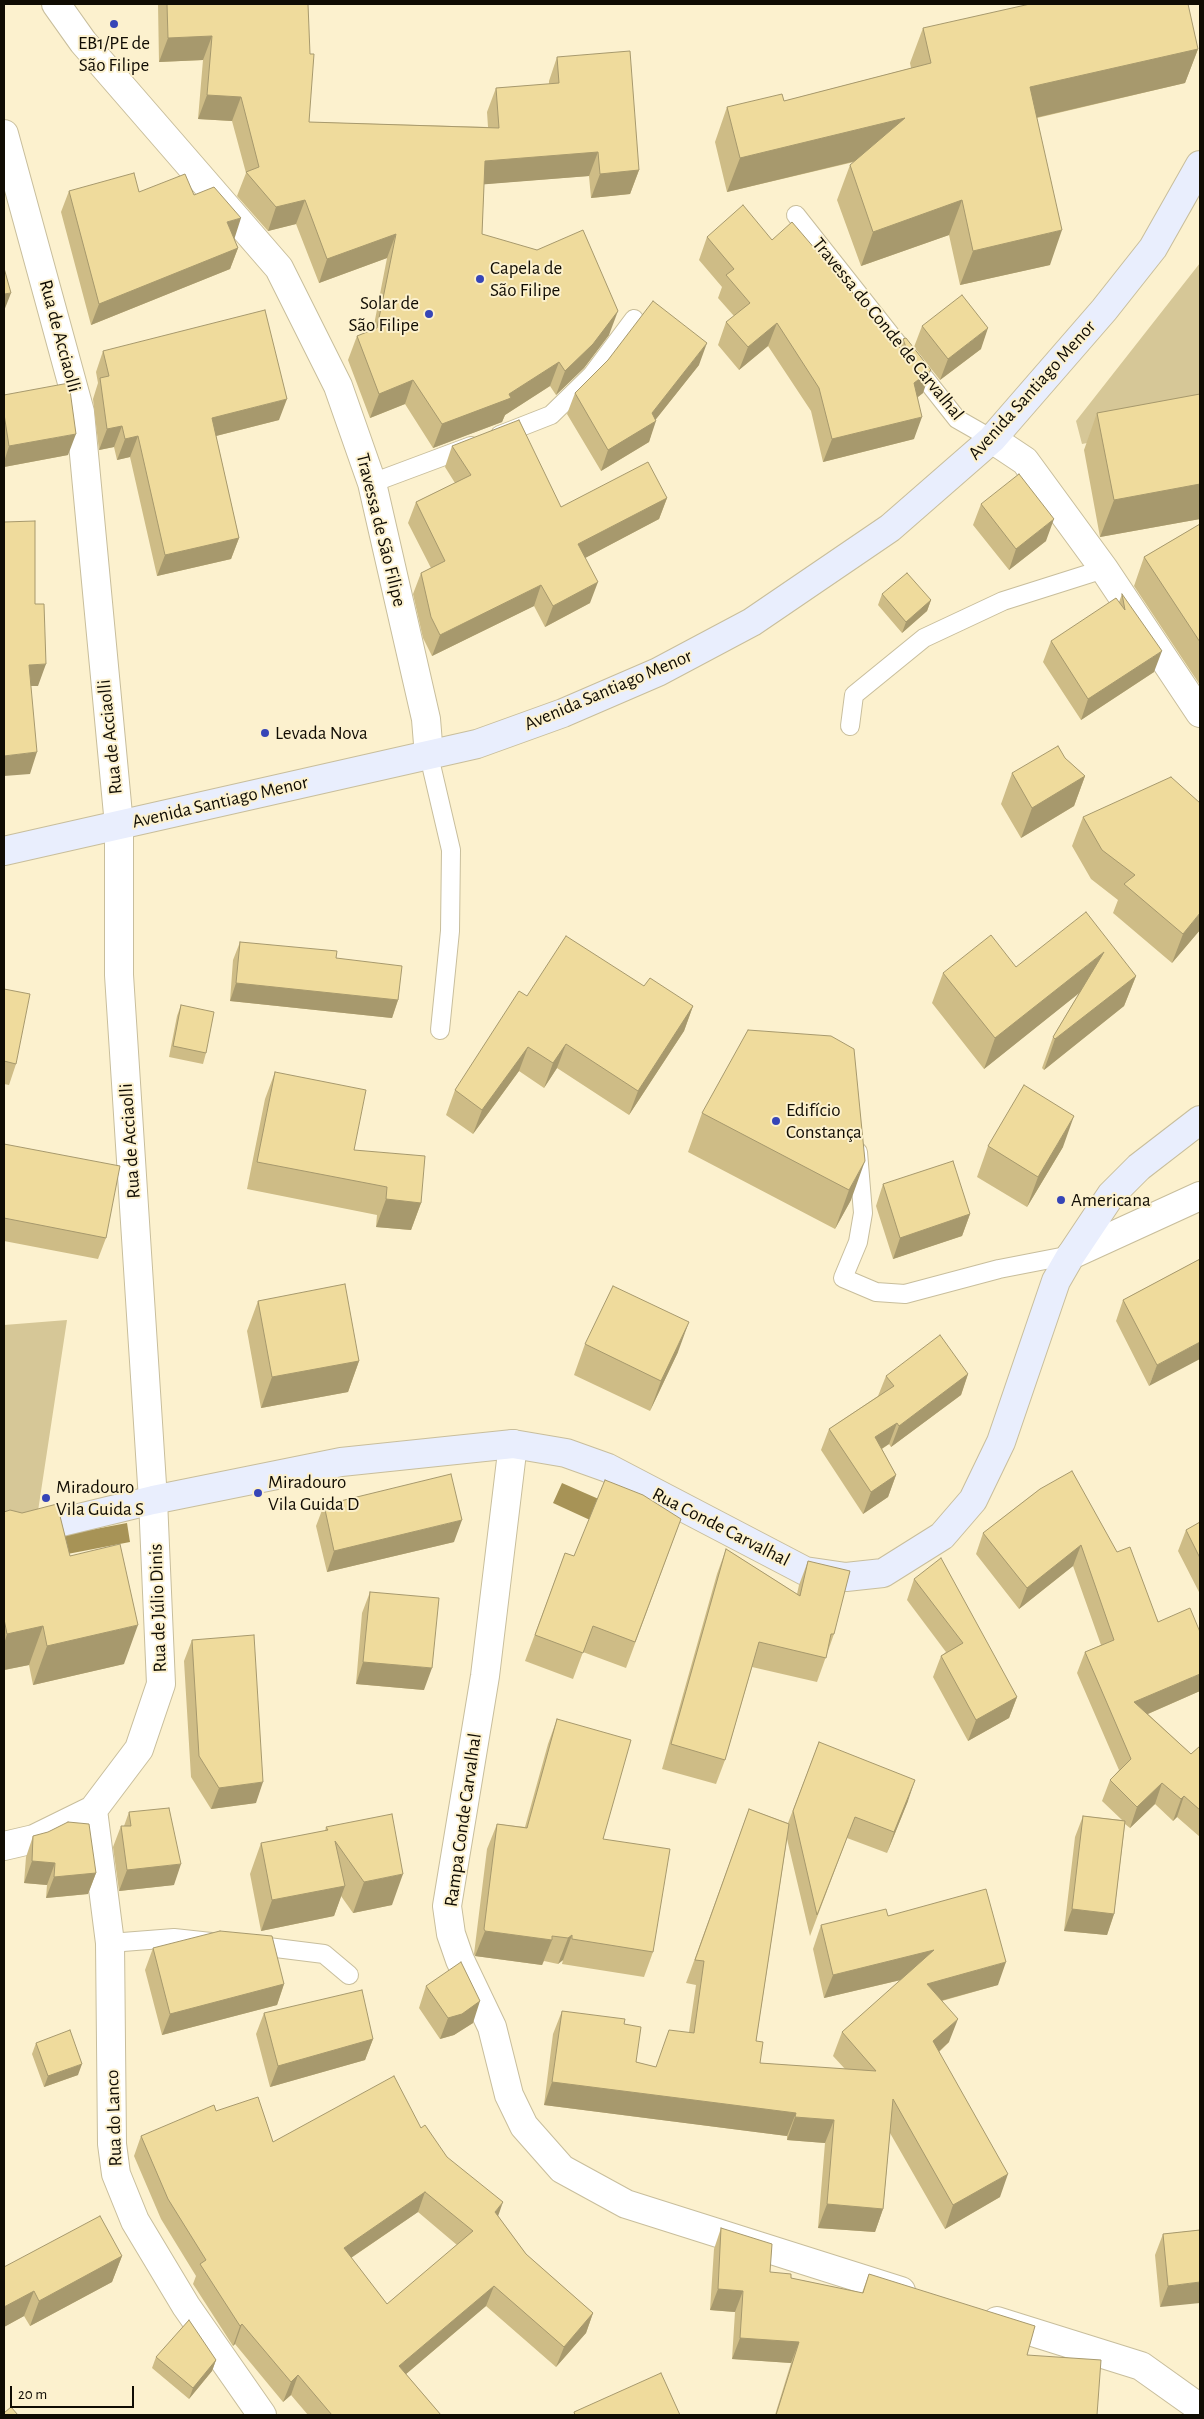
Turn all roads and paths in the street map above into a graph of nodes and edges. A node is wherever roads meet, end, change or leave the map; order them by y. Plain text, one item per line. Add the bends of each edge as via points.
1 (56, 4) edge
2 (6, 144) edge
3 (1200, 165) edge
4 (796, 215) dead end
5 (634, 319) dead end
6 (992, 439) junction
7 (372, 483) junction
8 (1104, 569) junction
9 (1200, 713) edge
10 (850, 726) dead end
11 (429, 756) junction
12 (120, 825) junction
13 (4, 851) edge
14 (440, 1030) dead end
15 (1200, 1120) edge
16 (856, 1133) edge
17 (1200, 1196) edge
18 (1071, 1255) junction
19 (513, 1444) junction
20 (154, 1500) junction
21 (4, 1536) edge
22 (93, 1810) junction
23 (4, 1846) edge
24 (110, 1943) junction
25 (349, 1975) dead end
26 (922, 2297) edge
27 (970, 2312) edge
28 (1200, 2408) edge
29 (262, 2415) edge

1 - 7 street, Travessa de São Filipe via 83,42 279,268 338,386
2 - 12 street, Rua de Acciaolli via 80,412
3 - 6 street, Avenida Santiago Menor via 1153,248
4 - 6 lane, Travessa do Conde de Carvalhal via 957,419
5 - 7 lane via 592,375 551,415
6 - 8 street, Travessa do Conde de Carvalhal via 1025,460
6 - 11 street, Avenida Santiago Menor via 890,528 752,622 658,672 571,709 477,744
7 - 11 street, Travessa de São Filipe via 426,719
8 - 9 street, Travessa do Conde de Carvalhal
8 - 10 lane via 1003,602 924,638 854,695
11 - 12 street, Avenida Santiago Menor
11 - 14 lane, Travessa de São Filipe via 451,850 450,931
12 - 13 street, Avenida Santiago Menor
12 - 20 street, Rua de Acciaolli via 119,975
15 - 18 street, Rua Conde Carvalhal via 1139,1167 1111,1194
16 - 18 lane via 863,1213 858,1242 843,1278 876,1292 905,1294 999,1269
17 - 18 street
18 - 19 street, Rua Conde Carvalhal via 1056,1281 1001,1442 973,1500 942,1536 883,1573 846,1577 805,1570 608,1468 566,1453
19 - 20 street, Rua Conde Carvalhal via 341,1462
19 - 26 street, Rampa Conde Carvalhal via 485,1676 447,1906 450,1934 492,2027 509,2095 524,2126 562,2169 626,2204
20 - 21 street, Rua Conde Carvalhal
20 - 22 street, Rua de Júlio Dinis via 161,1684 138,1749
22 - 23 street, Rua de Júlio Dinis via 34,1839
22 - 24 street, Rua do Lanco
24 - 25 lane via 174,1938 300,1950 324,1954
24 - 29 street, Rua do Lanco via 112,2144 116,2174 140,2229 186,2306
27 - 28 street via 1141,2366

